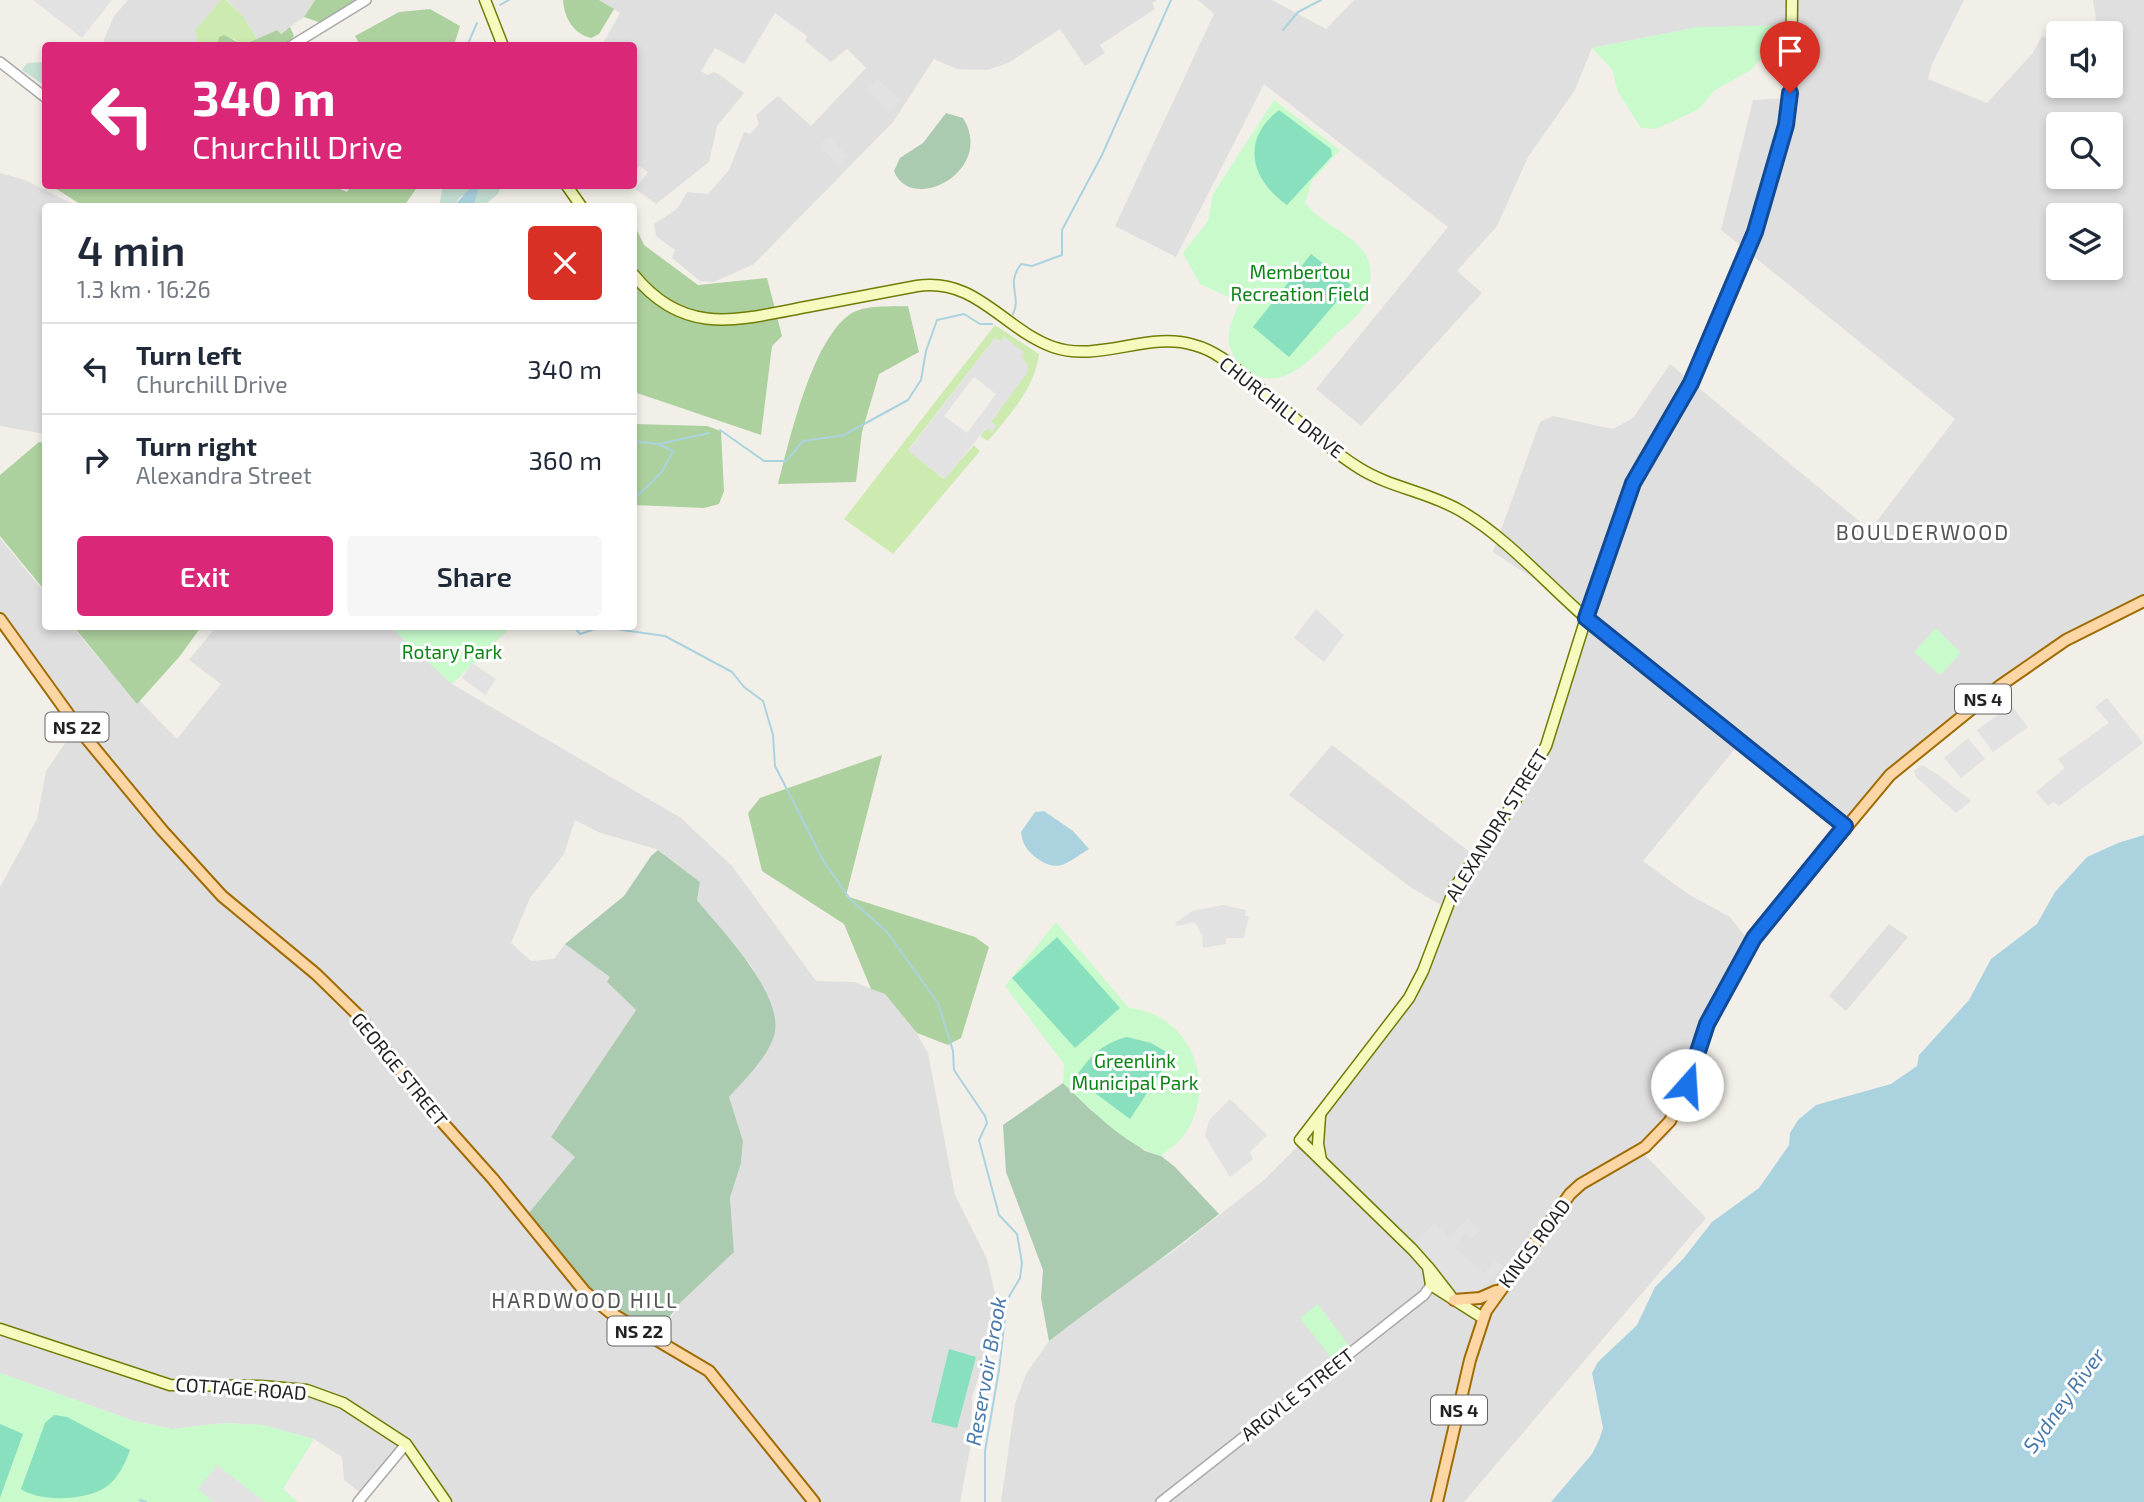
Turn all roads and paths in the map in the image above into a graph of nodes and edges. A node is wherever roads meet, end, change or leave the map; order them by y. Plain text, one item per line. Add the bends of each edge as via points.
1 (366, 0) edge
2 (485, 0) edge
3 (1792, 0) edge
4 (298, 42) edge
5 (501, 42) edge
6 (0, 62) edge
7 (42, 95) edge
8 (637, 278) edge
9 (2144, 601) edge
10 (1586, 618) junction
11 (0, 619) edge
12 (1845, 826) junction
13 (1320, 1115) junction
14 (1323, 1163) junction
15 (1428, 1267) junction
16 (1431, 1285) junction
17 (1499, 1290) junction
18 (1453, 1299) junction
19 (1483, 1318) junction
20 (0, 1329) edge
21 (406, 1444) junction
22 (358, 1502) edge
23 (446, 1502) edge
24 (814, 1502) edge
25 (1161, 1502) edge
26 (1437, 1502) edge

1 - 4 street
2 - 5 main road
3 - 10 main road, ALEXANDRA STREET via 1786,125 1755,232 1691,383 1633,483
6 - 7 street
8 - 10 main road, CHURCHILL DRIVE via 671,307 716,321 938,284 972,294 1038,340 1060,349 1086,351 1167,342 1195,345 1228,362 1358,467 1393,485 1447,503 1474,519
9 - 12 main road, KINGS ROAD / NS 4 via 2066,640 2001,685 1890,775
10 - 12 street, CHURCHILL DRIVE
10 - 13 main road, ALEXANDRA STREET via 1546,746 1457,883 1409,998
11 - 24 main road, GEORGE STREET / NS 22 via 75,724 155,821 222,896 359,1016 427,1105 494,1179 584,1292 709,1371
12 - 17 main road, KINGS ROAD / NS 4 via 1752,942 1707,1024 1670,1121 1645,1147 1570,1194
13 - 14 main road via 1318,1144
13 - 14 main road, ALEXANDRA STREET via 1300,1140
14 - 15 main road, ALEXANDRA STREET
15 - 16 main road
15 - 18 main road, ALEXANDRA STREET
16 - 18 main road
16 - 25 street, ARGYLE STREET
17 - 18 main road via 1480,1298
17 - 19 main road, KINGS ROAD / NS 4
18 - 19 main road
19 - 26 main road, KINGS ROAD / NS 4
20 - 21 main road, COTTAGE ROAD via 170,1385 307,1390 343,1404
21 - 22 street
21 - 23 main road, COTTAGE ROAD

